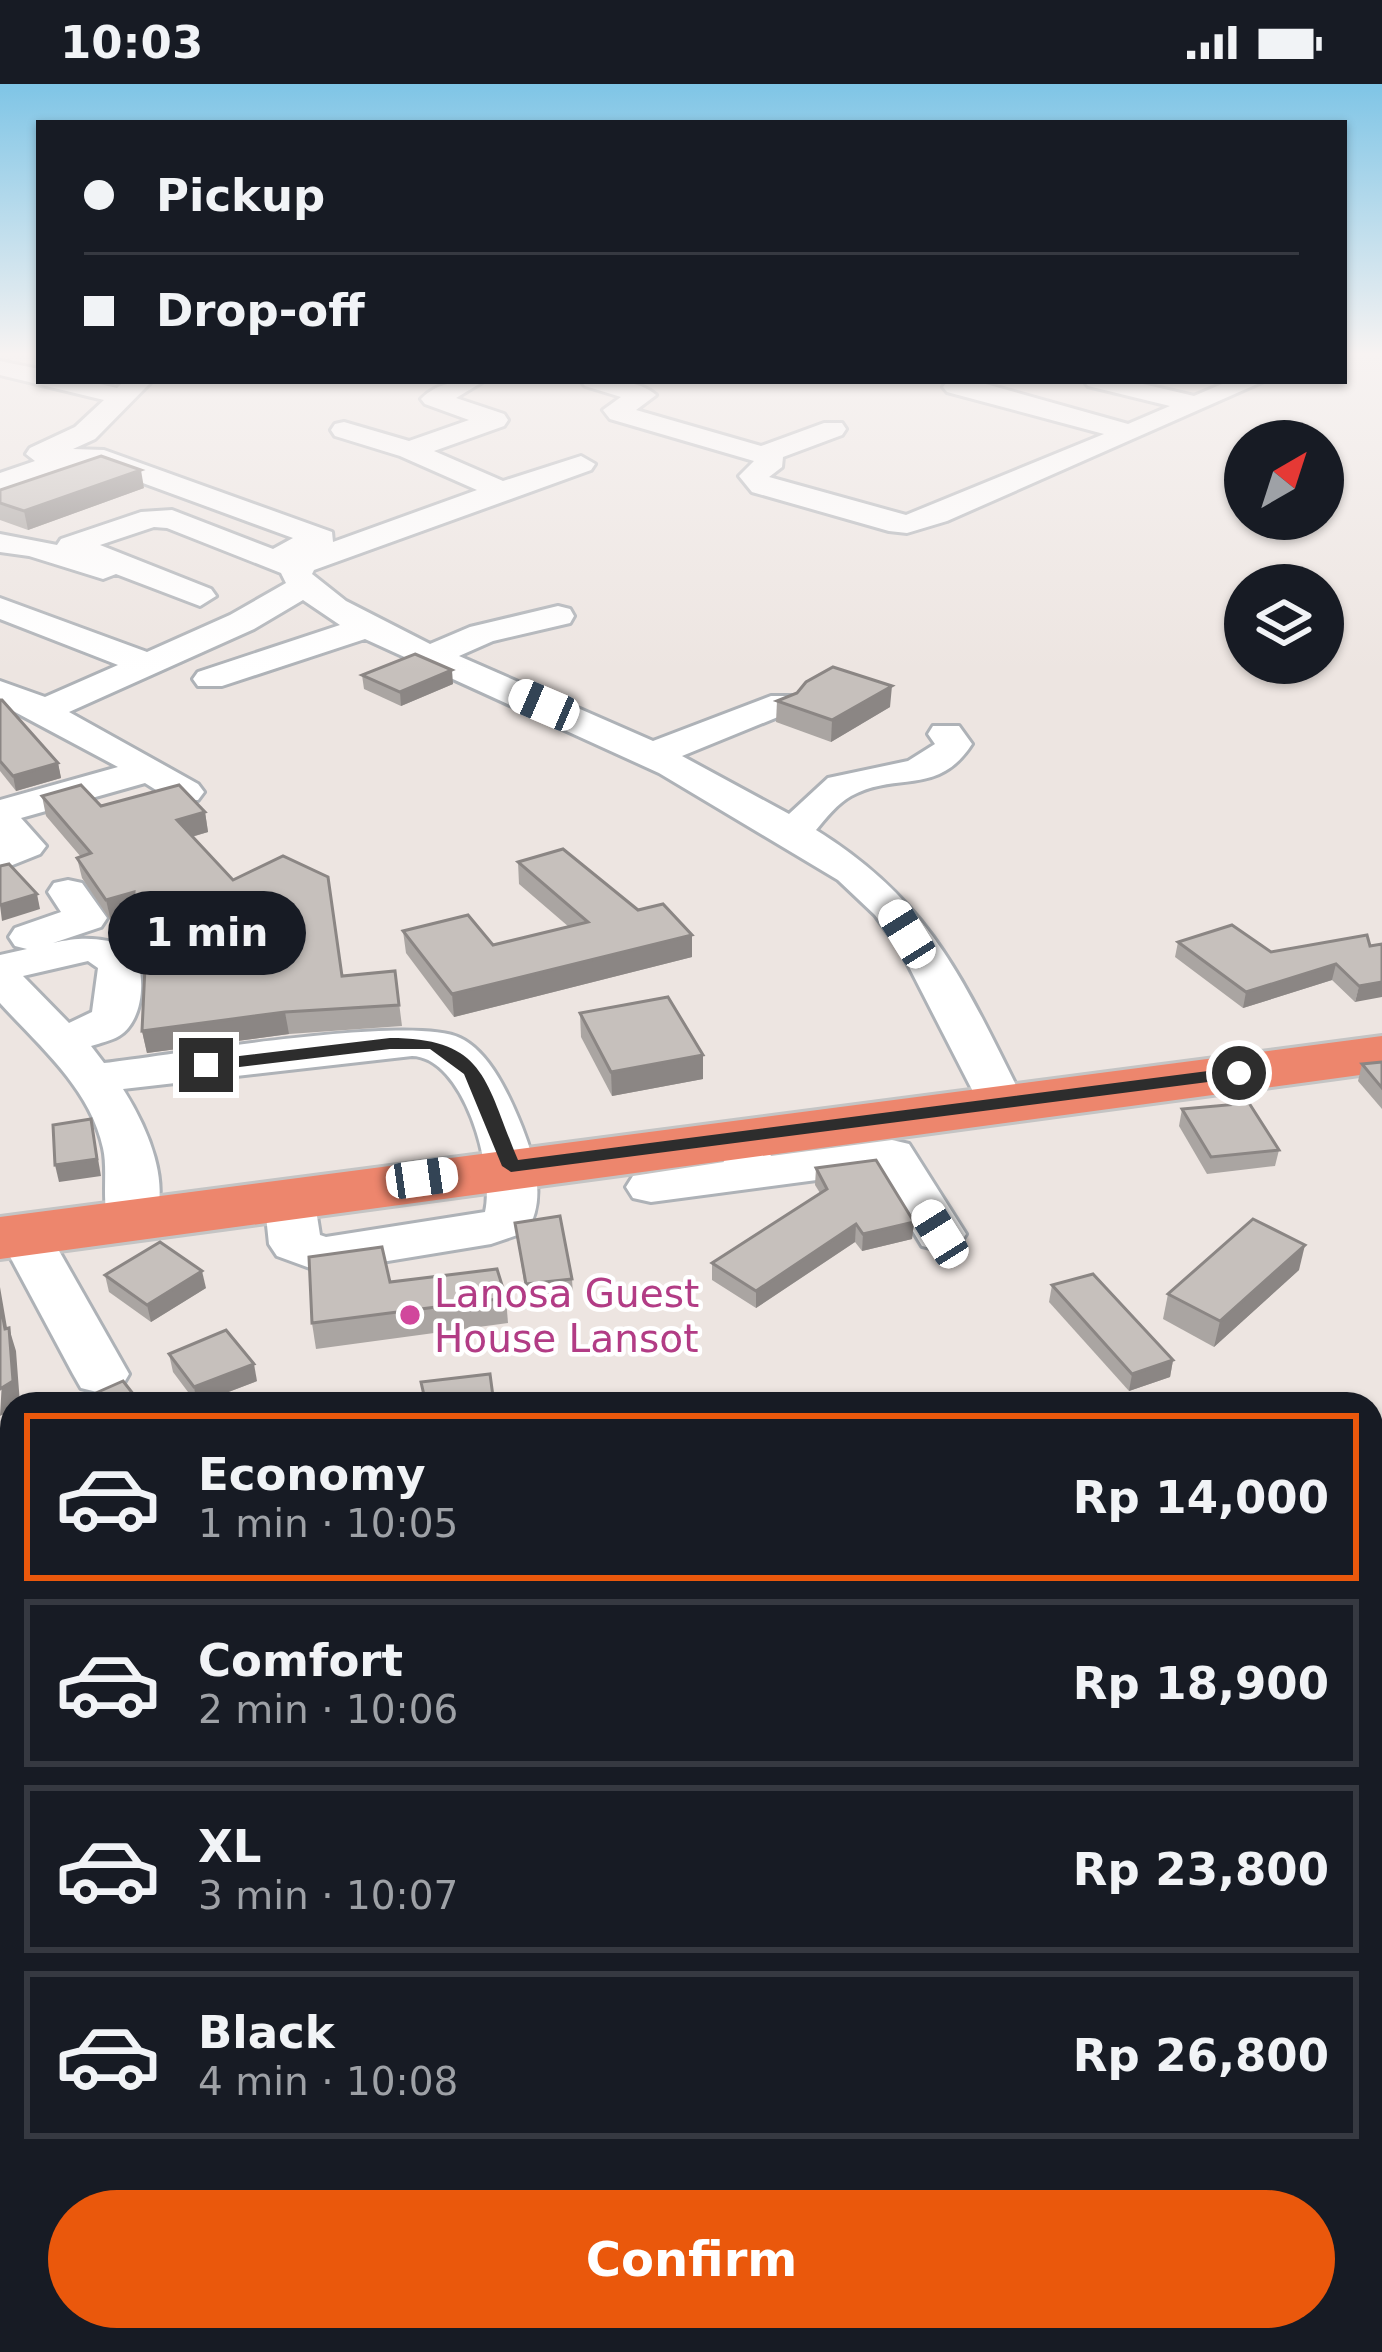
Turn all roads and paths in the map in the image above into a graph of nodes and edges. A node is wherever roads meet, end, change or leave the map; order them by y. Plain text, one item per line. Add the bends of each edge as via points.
1 (66, 460) edge
2 (105, 460) edge
3 (433, 460) edge
4 (770, 460) edge
5 (1063, 460) edge
6 (581, 464) dead end
7 (0, 483) edge
8 (502, 490) junction
9 (0, 543) edge
10 (296, 568) junction
11 (115, 574) junction
12 (200, 596) dead end
13 (6, 615) edge
14 (558, 616) dead end
15 (242, 622) junction
16 (371, 626) junction
17 (431, 656) junction
18 (148, 664) junction
19 (209, 679) dead end
20 (0, 691) edge
21 (784, 704) edge
22 (45, 710) junction
23 (946, 734) dead end
24 (656, 753) junction
25 (150, 770) junction
26 (184, 792) edge
27 (0, 815) edge
28 (793, 833) junction
29 (0, 858) edge
30 (68, 892) dead end
31 (0, 945) edge
32 (0, 973) edge
33 (59, 1042) junction
34 (1382, 1054) edge
35 (94, 1078) junction
36 (1002, 1105) junction
37 (746, 1156) junction
38 (511, 1166) junction
39 (651, 1187) dead end
40 (131, 1219) junction
41 (940, 1234) dead end
42 (12, 1236) edge
43 (101, 1374) dead end

1 - 7 street
2 - 10 street via 321,538
3 - 8 street
4 - 5 street via 753,476 763,486 899,524
6 - 8 street
8 - 10 street
9 - 11 street
10 - 12 street via 172,520 151,518 72,545
10 - 15 street
10 - 16 street
11 - 13 street
11 - 15 street
13 - 18 street
14 - 17 street
15 - 18 street
16 - 17 street
16 - 19 street
17 - 24 street
18 - 22 street
20 - 22 street
21 - 24 street
22 - 25 street
23 - 28 street via 954,744 941,760 846,784
24 - 28 street
25 - 26 street
25 - 27 street
27 - 29 street via 26,843
28 - 36 street via 848,867 891,908
30 - 31 street via 86,919
32 - 33 street
32 - 33 street via 89,948 116,956 114,1017
33 - 35 street
34 - 36 highway
35 - 38 street via 431,1044 472,1071
35 - 40 street via 132,1148
36 - 37 highway
37 - 38 highway
37 - 39 street
37 - 41 street via 892,1155
38 - 40 highway
40 - 42 highway
42 - 43 street

